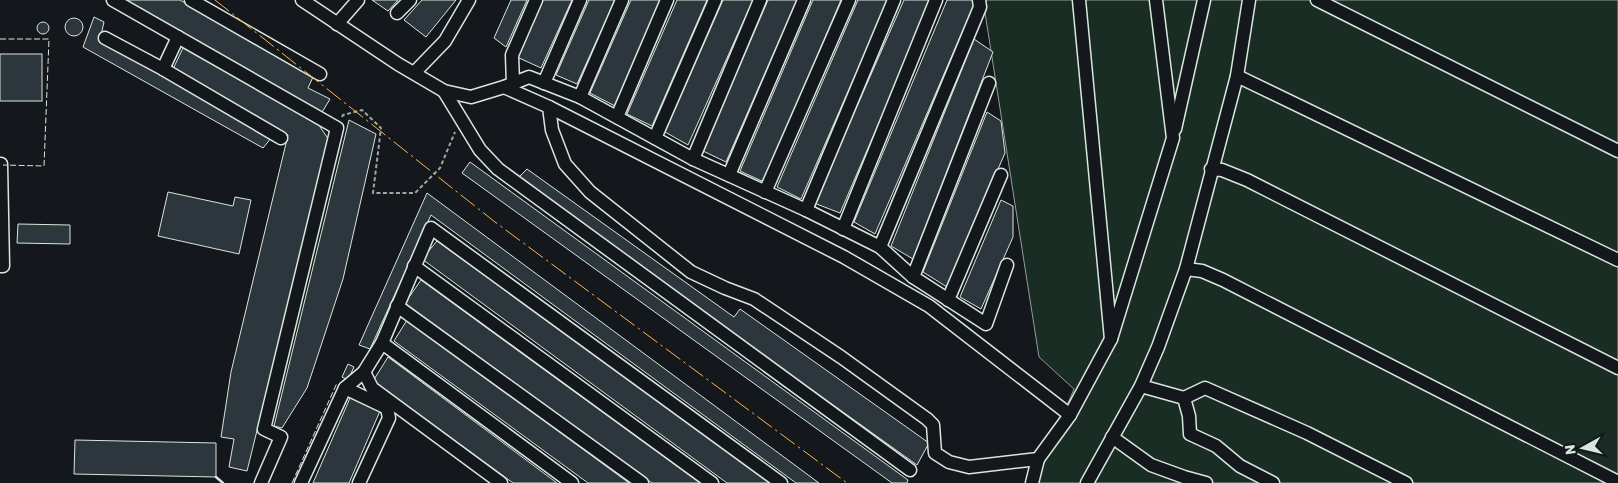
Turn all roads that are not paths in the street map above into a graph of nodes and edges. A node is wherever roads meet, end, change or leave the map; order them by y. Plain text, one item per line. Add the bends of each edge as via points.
1 (113, 0) edge
2 (191, 0) edge
3 (302, 0) edge
4 (358, 0) edge
5 (410, 0) edge
6 (469, 0) edge
7 (536, 0) edge
8 (580, 0) edge
9 (622, 0) edge
10 (667, 0) edge
11 (715, 0) edge
12 (760, 0) edge
13 (804, 0) edge
14 (849, 0) edge
15 (894, 0) edge
16 (936, 0) edge
17 (979, 0) edge
18 (1079, 0) edge
19 (1156, 0) edge
20 (1204, 0) edge
21 (1249, 0) edge
22 (1317, 0) edge
23 (397, 13) dead end
24 (337, 24) junction
25 (178, 37) junction
26 (105, 38) dead end
27 (163, 69) junction
28 (414, 73) junction
29 (320, 74) dead end
30 (1237, 76) junction
31 (544, 83) junction
32 (989, 83) dead end
33 (509, 86) junction
34 (444, 91) junction
35 (580, 97) junction
36 (549, 107) junction
37 (617, 117) junction
38 (281, 138) dead end
39 (654, 138) junction
40 (1173, 138) junction
41 (1618, 151) edge
42 (693, 159) junction
43 (1, 164) dead end
44 (1211, 169) junction
45 (729, 175) junction
46 (1001, 175) dead end
47 (765, 192) junction
48 (806, 210) junction
49 (843, 229) junction
50 (880, 247) junction
51 (1618, 260) edge
52 (1007, 265) dead end
53 (0, 266) edge
54 (414, 266) junction
55 (1186, 269) junction
56 (913, 277) junction
57 (948, 300) junction
58 (398, 306) junction
59 (1111, 339) junction
60 (382, 343) junction
61 (1618, 368) edge
62 (364, 372) junction
63 (1141, 386) junction
64 (345, 388) junction
65 (1184, 398) junction
66 (1070, 415) junction
67 (1112, 437) junction
68 (1038, 459) junction
69 (910, 470) dead end
70 (1618, 482) edge
71 (261, 483) edge
72 (301, 483) edge
73 (360, 483) edge
74 (501, 483) edge
75 (572, 483) edge
76 (642, 483) edge
77 (712, 483) edge
78 (781, 483) edge
79 (1032, 483) edge
80 (1087, 483) edge
81 (1206, 483) edge
82 (1273, 483) edge
83 (1406, 483) edge

1 - 25 street
2 - 29 street
3 - 24 street
4 - 24 street
5 - 23 street
6 - 28 street via 445,41
7 - 33 street via 512,55
8 - 31 street
9 - 35 street
10 - 37 street
11 - 39 street
12 - 42 street
13 - 45 street
14 - 47 street
15 - 48 street
16 - 49 street
17 - 50 street via 980,7
18 - 59 street
19 - 40 street
20 - 40 street
21 - 30 street
22 - 41 street
24 - 28 street
25 - 27 street
25 - 71 street via 337,128 264,429 281,437
26 - 27 street
27 - 38 street
28 - 34 street
30 - 44 street
30 - 51 street
31 - 33 street via 528,77
31 - 35 street
32 - 56 street
33 - 34 street via 470,97
33 - 36 street
34 - 69 street via 480,150 498,169
35 - 37 street
36 - 66 street via 844,257 929,306
36 - 68 street via 552,130 565,164 590,192 691,272 754,299 927,419 933,425 935,453 949,462 969,467
37 - 39 street
39 - 42 street
40 - 59 street
42 - 45 street
43 - 53 street via 3,266
44 - 55 street
44 - 61 street via 1247,180
45 - 47 street
46 - 57 street
47 - 48 street
48 - 49 street
49 - 50 street
50 - 56 street
52 - 57 street via 986,324
54 - 58 street
54 - 77 street
54 - 78 street via 431,228
55 - 63 street
55 - 70 street via 1202,271 1223,280
56 - 57 street
58 - 60 street
58 - 76 street
59 - 66 street
60 - 62 street
60 - 75 street
62 - 64 street
62 - 74 street via 372,388
63 - 65 street
63 - 67 street
64 - 72 street
64 - 73 street via 387,408 389,418
65 - 82 street via 1190,434 1216,446 1240,466
65 - 83 street via 1205,388 1307,433
66 - 68 street
67 - 80 street
67 - 81 street via 1151,465
68 - 79 street

